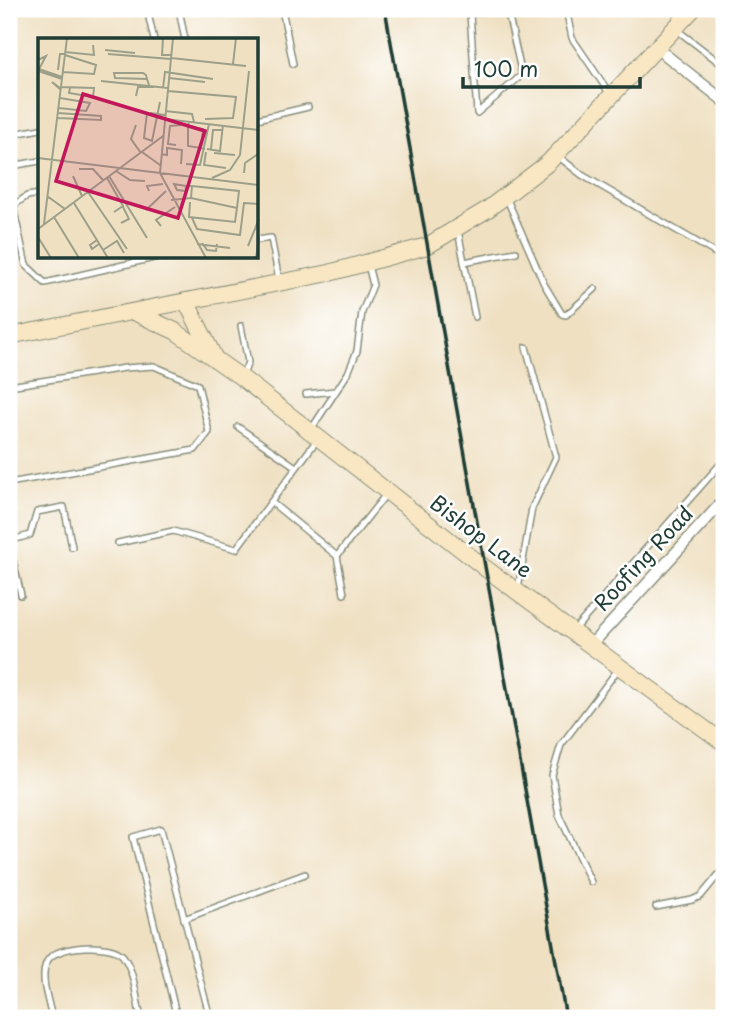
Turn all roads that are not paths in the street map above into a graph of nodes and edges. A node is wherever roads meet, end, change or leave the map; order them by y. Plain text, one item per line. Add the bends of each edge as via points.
1 (24, 9) edge
2 (147, 9) edge
3 (179, 9) edge
4 (282, 9) edge
5 (494, 9) edge
6 (507, 9) edge
7 (566, 9) edge
8 (693, 9) edge
9 (469, 11) edge
10 (9, 12) edge
11 (675, 29) junction
12 (154, 38) edge
13 (185, 38) edge
14 (658, 49) junction
15 (293, 64) dead end
16 (724, 66) edge
17 (612, 97) junction
18 (724, 101) edge
19 (308, 107) dead end
20 (259, 119) edge
21 (38, 129) edge
22 (9, 135) edge
23 (556, 155) junction
24 (38, 161) edge
25 (38, 194) edge
26 (506, 197) junction
27 (11, 206) edge
28 (457, 229) junction
29 (259, 240) edge
30 (516, 252) dead end
31 (724, 258) edge
32 (149, 259) edge
33 (464, 262) junction
34 (368, 263) junction
35 (279, 283) junction
36 (595, 289) dead end
37 (186, 301) junction
38 (134, 312) junction
39 (475, 317) dead end
40 (241, 327) dead end
41 (9, 336) edge
42 (526, 347) dead end
43 (216, 360) junction
44 (242, 378) junction
45 (9, 386) edge
46 (335, 391) junction
47 (306, 394) dead end
48 (238, 427) dead end
49 (315, 435) junction
50 (724, 460) edge
51 (296, 467) junction
52 (9, 483) edge
53 (387, 491) junction
54 (724, 500) edge
55 (271, 502) junction
56 (9, 542) edge
57 (118, 543) dead end
58 (72, 547) dead end
59 (337, 555) junction
60 (518, 592) junction
61 (345, 594) dead end
62 (21, 596) dead end
63 (573, 631) junction
64 (591, 645) junction
65 (620, 666) junction
66 (724, 743) edge
67 (724, 868) edge
68 (306, 874) dead end
69 (591, 882) dead end
70 (656, 907) dead end
71 (184, 919) junction
72 (9, 1008) edge
73 (10, 1017) edge
74 (52, 1018) edge
75 (141, 1018) edge
76 (177, 1018) edge
77 (210, 1018) edge

1 - 10 lane
2 - 12 lane
3 - 13 lane
4 - 15 lane
5 - 9 lane
6 - 9 lane via 522,75 477,113
7 - 17 lane via 572,38
8 - 11 street
11 - 14 street
11 - 16 lane
14 - 17 street
14 - 18 street
17 - 23 street
19 - 20 lane
21 - 22 lane
23 - 26 street
23 - 31 lane
24 - 27 lane via 11,166
25 - 27 lane
26 - 28 street
26 - 36 lane via 562,314
27 - 32 lane via 26,265 45,283
28 - 33 lane
28 - 34 street via 427,246
29 - 35 lane via 271,238
30 - 33 lane
33 - 39 lane
34 - 35 street
34 - 46 lane via 373,285 362,312 357,351
35 - 37 street
37 - 38 street
37 - 43 street, Bishop Lane
38 - 41 street
38 - 43 street, Bishop Lane via 175,331
40 - 44 lane via 248,362
42 - 60 lane via 556,457 532,508
43 - 44 street, Bishop Lane
44 - 49 street, Bishop Lane
45 - 52 lane via 154,366 198,385 209,432 195,450
46 - 47 lane
46 - 49 lane
48 - 51 lane
49 - 51 lane
49 - 53 street, Bishop Lane
50 - 63 lane
51 - 55 lane
53 - 59 lane
53 - 60 street, Bishop Lane
54 - 64 street, Roofing Road
55 - 57 lane via 236,549 173,531
55 - 59 lane
56 - 58 lane via 30,535 37,512 64,507
56 - 62 lane
59 - 61 lane
60 - 63 street, Bishop Lane
63 - 64 street, Bishop Lane
64 - 65 street, Bishop Lane
65 - 66 street, Bishop Lane
65 - 69 lane via 561,745 552,775 559,814
67 - 70 lane via 701,896
68 - 71 lane
71 - 76 lane via 160,829 133,837
71 - 77 lane
72 - 73 lane
74 - 75 lane via 43,973 48,958 92,946 121,953

